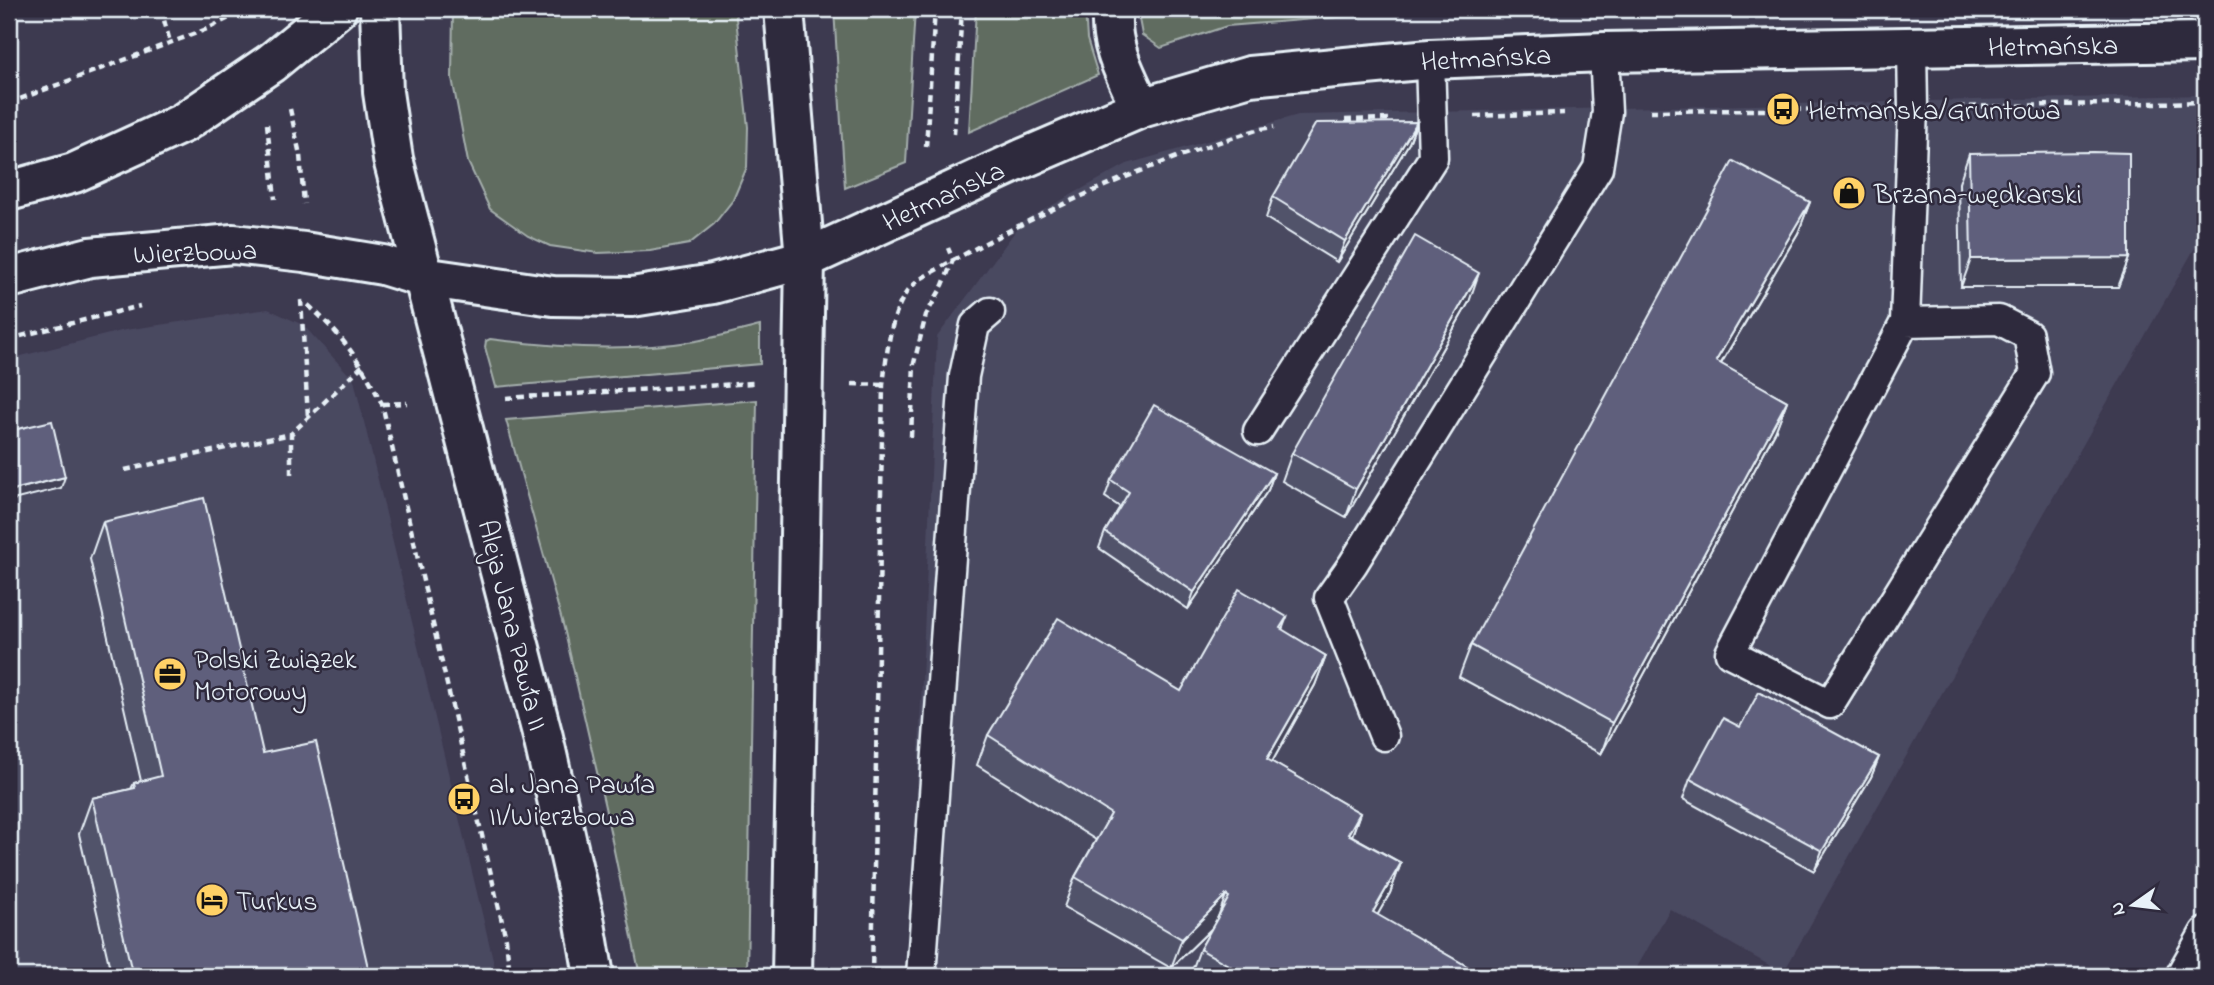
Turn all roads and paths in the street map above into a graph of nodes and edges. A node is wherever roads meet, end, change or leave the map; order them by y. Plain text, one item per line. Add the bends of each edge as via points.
1 (161, 9) edge
2 (246, 9) edge
3 (337, 9) edge
4 (380, 9) edge
5 (784, 9) edge
6 (934, 9) edge
7 (1113, 9) edge
8 (206, 29) junction
9 (215, 33) dead end
10 (170, 42) junction
11 (2205, 42) edge
12 (1912, 47) junction
13 (1604, 52) junction
14 (1430, 59) junction
15 (271, 63) junction
16 (2205, 102) edge
17 (9, 103) edge
18 (1141, 108) junction
19 (1913, 108) junction
20 (1607, 112) junction
21 (1432, 118) junction
22 (1338, 121) edge
23 (1287, 125) dead end
24 (9, 191) edge
25 (923, 204) junction
26 (304, 252) junction
27 (804, 259) junction
28 (422, 277) junction
29 (9, 278) edge
30 (922, 278) junction
31 (290, 296) dead end
32 (301, 301) junction
33 (143, 305) dead end
34 (990, 312) dead end
35 (1906, 322) junction
36 (9, 339) edge
37 (363, 365) junction
38 (803, 384) junction
39 (883, 384) junction
40 (456, 401) junction
41 (383, 404) junction
42 (308, 417) junction
43 (1258, 431) dead end
44 (291, 434) junction
45 (125, 470) dead end
46 (291, 474) dead end
47 (1384, 736) dead end
48 (2205, 932) edge
49 (510, 976) edge
50 (594, 976) edge
51 (792, 976) edge
52 (872, 976) edge
53 (921, 976) edge
54 (2180, 976) edge

1 - 10 path
2 - 8 path
2 - 15 path
3 - 15 main road
4 - 28 main road, Aleja Jana Pawła II via 383,92 393,159
5 - 27 main road
6 - 25 path
7 - 18 main road via 1118,60
8 - 9 path
8 - 10 path
10 - 17 path
11 - 12 main road, Hetmańska
12 - 13 main road, Hetmańska
12 - 19 lane
13 - 14 main road, Hetmańska
13 - 20 lane
14 - 18 main road, Hetmańska via 1250,76
14 - 21 lane
15 - 24 main road via 183,123 74,173
15 - 26 path via 289,104 300,155
16 - 19 path
18 - 25 main road, Hetmańska
19 - 20 path
19 - 35 lane
20 - 21 path
20 - 47 lane via 1598,168 1329,598
21 - 22 path
21 - 43 lane via 1433,158
23 - 30 path via 1260,129 1168,159 1047,212
25 - 27 main road, Hetmańska
25 - 30 path
26 - 28 main road, Wierzbowa via 383,265
26 - 29 main road, Wierzbowa via 233,244 90,257
26 - 32 path
27 - 28 main road, Hetmańska via 713,284 632,298 553,296
27 - 38 main road
28 - 40 main road, Aleja Jana Pawła II
30 - 39 path via 898,309
31 - 32 path
32 - 37 path via 335,329
32 - 42 path
33 - 36 path
34 - 53 lane via 975,325 964,376
35 - 35 lane via 1999,320 2028,335 2035,373 1830,704 1730,653
37 - 41 path
37 - 42 path
38 - 39 path
38 - 40 path
38 - 51 main road
39 - 52 path
40 - 41 path
40 - 50 main road, Aleja Jana Pawła II via 543,737
41 - 49 path via 506,939
42 - 44 path
44 - 45 path
44 - 46 path
48 - 54 lane

